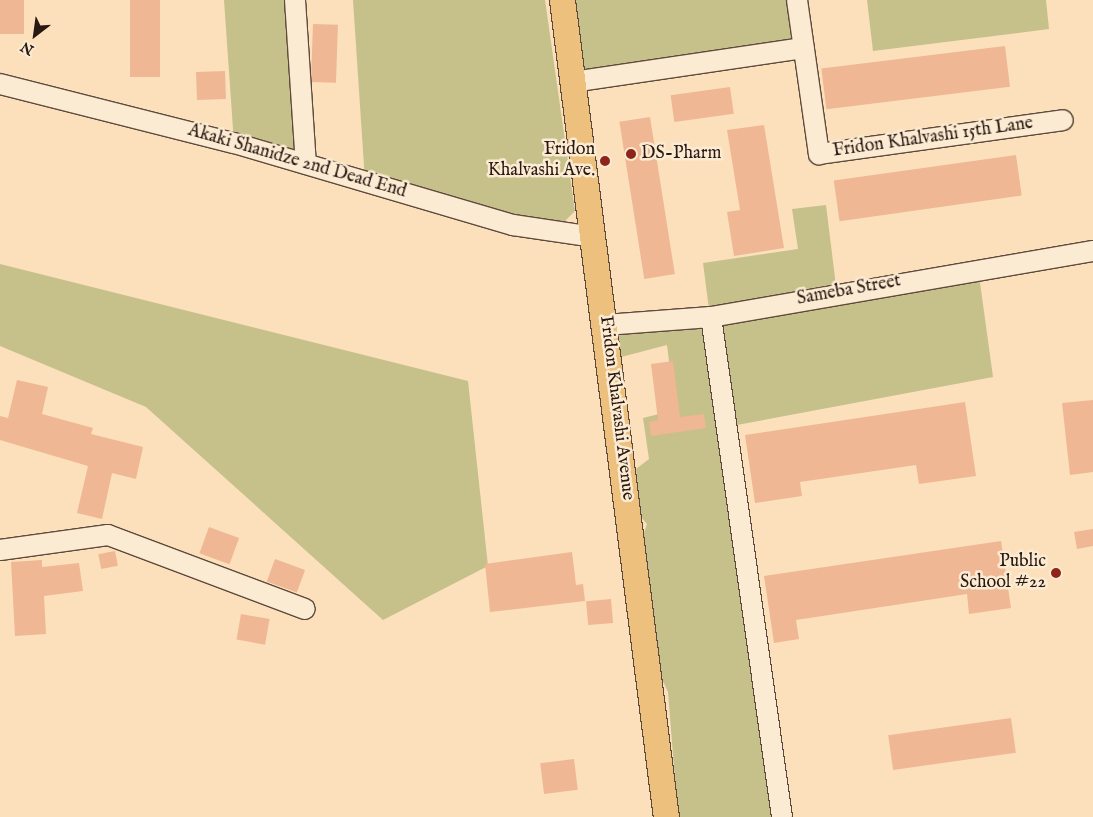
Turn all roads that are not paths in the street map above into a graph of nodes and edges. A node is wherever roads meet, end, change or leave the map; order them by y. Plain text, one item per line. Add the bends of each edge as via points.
1 (295, 0) edge
2 (562, 0) edge
3 (797, 0) edge
4 (804, 48) junction
5 (574, 82) junction
6 (0, 84) edge
7 (1063, 120) dead end
8 (306, 164) junction
9 (593, 237) junction
10 (1093, 251) edge
11 (710, 317) junction
12 (605, 325) junction
13 (0, 550) edge
14 (305, 610) dead end
15 (666, 817) edge
16 (782, 817) edge

1 - 8 street
2 - 5 main road, Fridon Khalvashi Avenue
3 - 4 street, Fridon Khalvashi 15th Lane
4 - 5 street
4 - 7 street, Fridon Khalvashi 15th Lane via 819,154
5 - 9 main road, Fridon Khalvashi Avenue
6 - 8 street, Akaki Shanidze 2nd Dead End
8 - 9 street, Akaki Shanidze 2nd Dead End via 512,225
9 - 12 main road, Fridon Khalvashi Avenue
10 - 11 street, Sameba Street
11 - 12 street, Sameba Street
11 - 16 street
12 - 15 main road, Fridon Khalvashi Avenue
13 - 14 street via 108,535

